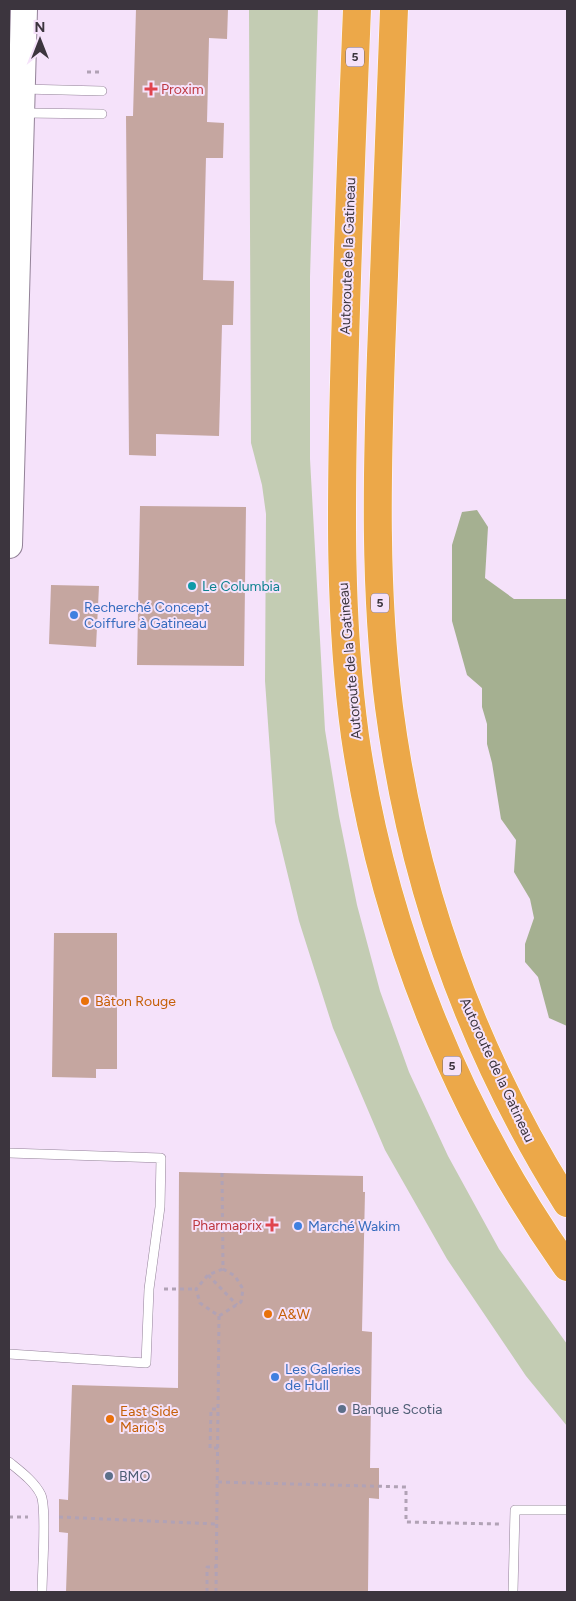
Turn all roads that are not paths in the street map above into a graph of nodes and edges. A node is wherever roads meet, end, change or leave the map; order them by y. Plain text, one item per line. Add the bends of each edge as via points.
1 (24, 9) edge
2 (357, 9) edge
3 (394, 9) edge
4 (102, 91) dead end
5 (15, 101) edge
6 (102, 114) dead end
7 (9, 544) edge
8 (9, 1153) edge
9 (567, 1203) edge
10 (567, 1267) edge
11 (9, 1354) edge
12 (9, 1462) edge
13 (567, 1510) edge
14 (42, 1592) edge
15 (514, 1592) edge

1 - 5 main road
2 - 10 highway, Autoroute de la Gatineau / 5 via 341,521 345,628 358,754 385,879 412,968 433,1023 498,1158
3 - 9 highway, Autoroute de la Gatineau / 5 via 377,491 380,615 393,734 413,842 456,982 503,1089
4 - 5 lane
5 - 6 lane
5 - 7 main road
8 - 11 lane via 161,1158 160,1207 149,1289 146,1363
12 - 14 lane via 41,1495
13 - 15 lane via 515,1510

